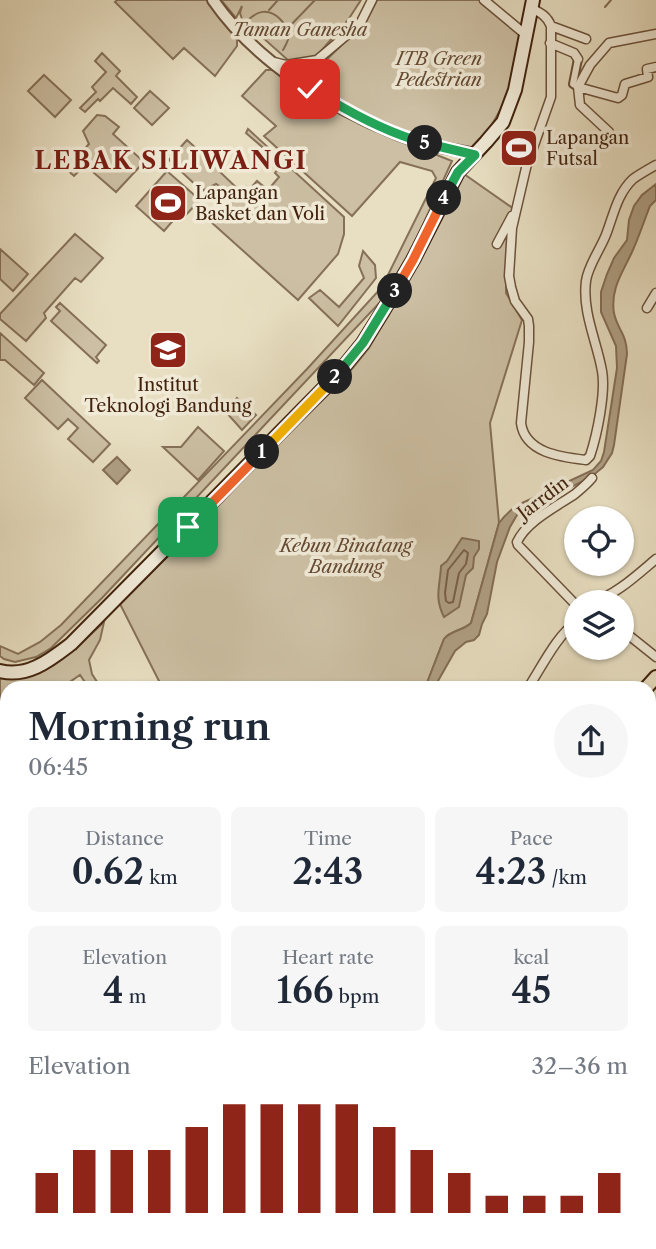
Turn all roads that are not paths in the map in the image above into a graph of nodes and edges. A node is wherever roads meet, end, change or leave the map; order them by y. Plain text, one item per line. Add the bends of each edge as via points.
1 (213, 0) edge
2 (372, 0) edge
3 (484, 0) edge
4 (532, 4) edge
5 (551, 26) junction
6 (656, 34) edge
7 (526, 35) junction
8 (586, 39) dead end
9 (550, 43) junction
10 (317, 60) junction
11 (578, 60) joint
12 (271, 61) junction
13 (656, 67) edge
14 (578, 87) junction
15 (310, 89) junction
16 (608, 132) dead end
17 (475, 155) junction
18 (656, 165) edge
19 (516, 211) junction
20 (497, 244) dead end
21 (656, 293) edge
22 (647, 308) dead end
23 (592, 478) dead end
24 (656, 559) edge
25 (615, 590) edge
26 (564, 593) edge
27 (564, 633) edge
28 (634, 639) edge
29 (656, 657) edge
30 (0, 671) edge
31 (533, 681) edge

1 - 12 street
2 - 10 street via 361,22
3 - 7 street
4 - 5 street
4 - 7 main road
5 - 8 street
5 - 9 street
6 - 14 street via 609,43
7 - 17 main road via 503,122
9 - 11 street via 574,53
9 - 19 street via 551,97
10 - 12 street via 286,65
10 - 15 street
11 - 14 street via 573,84
12 - 15 street
13 - 14 street via 647,69 648,77 625,84 618,98
14 - 16 street via 580,105
15 - 17 street via 399,135
17 - 30 main road via 458,172 383,312 337,375 71,644 23,673
18 - 19 street via 634,178 620,195 586,280 586,301 603,371 593,449 586,460 550,454 523,431 530,342 528,319 510,287
19 - 20 street
21 - 22 street
23 - 26 street, Jarrdin via 551,508 517,542
24 - 25 street
27 - 31 street
28 - 29 street

